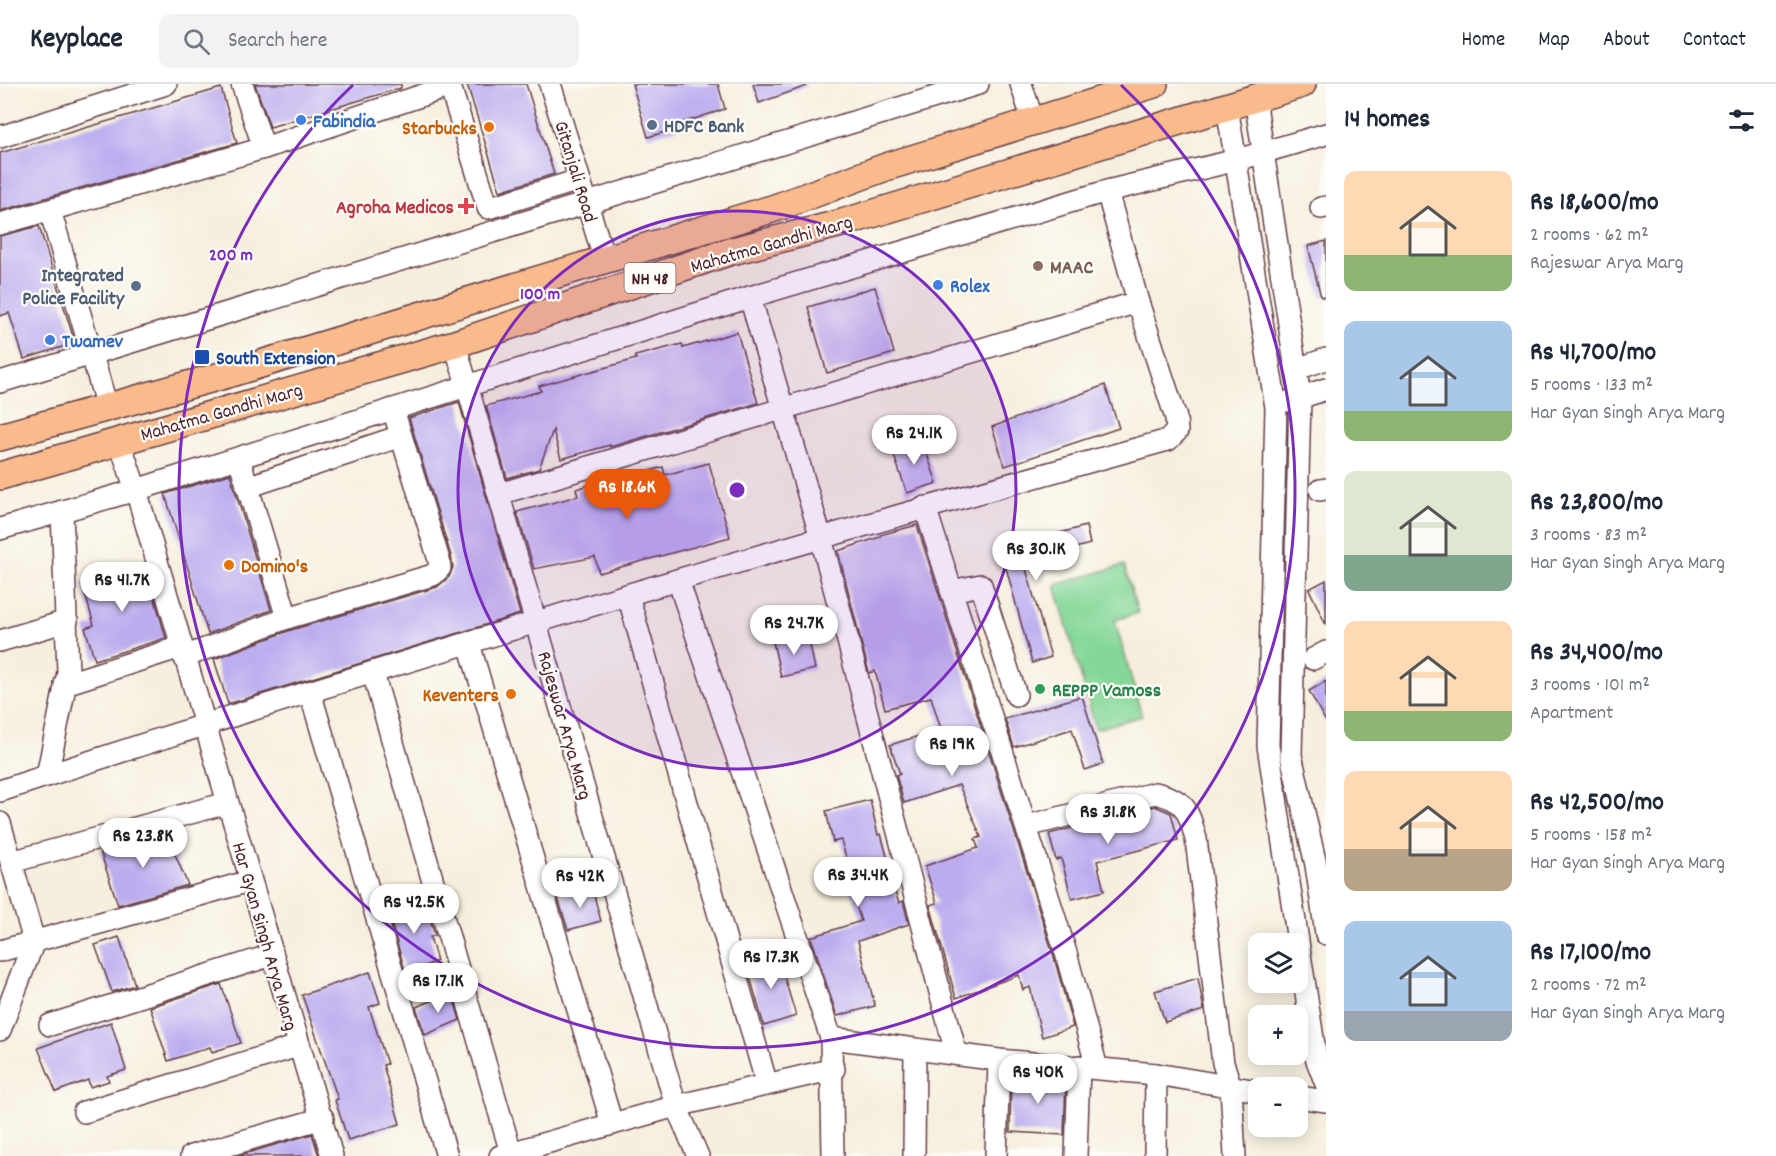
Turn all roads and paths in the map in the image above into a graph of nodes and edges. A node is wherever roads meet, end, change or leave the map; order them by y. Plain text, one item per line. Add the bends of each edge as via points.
1 (166, 84) edge
2 (242, 84) edge
3 (550, 84) edge
4 (978, 84) edge
5 (1021, 84) edge
6 (1154, 84) edge
7 (1302, 84) edge
8 (452, 85) edge
9 (1255, 98) junction
10 (1227, 107) junction
11 (1033, 121) junction
12 (1326, 134) edge
13 (0, 137) edge
14 (264, 148) junction
15 (1264, 152) junction
16 (1237, 160) junction
17 (579, 180) junction
18 (1107, 191) junction
19 (587, 205) junction
20 (50, 210) junction
21 (0, 224) edge
22 (604, 258) junction
23 (750, 297) junction
24 (1138, 302) junction
25 (455, 344) junction
26 (90, 355) junction
27 (1326, 359) edge
28 (1297, 369) junction
29 (0, 382) edge
30 (468, 386) junction
31 (1326, 389) edge
32 (1300, 397) junction
33 (107, 407) junction
34 (1276, 407) junction
35 (784, 408) junction
36 (393, 409) junction
37 (401, 436) junction
38 (0, 437) edge
39 (118, 440) junction
40 (239, 458) junction
41 (0, 476) edge
42 (247, 487) junction
43 (136, 490) junction
44 (500, 494) junction
45 (925, 507) junction
46 (62, 511) junction
47 (0, 529) edge
48 (821, 538) junction
49 (678, 580) junction
50 (951, 591) junction
51 (628, 596) junction
52 (287, 618) junction
53 (67, 621) junction
54 (537, 623) junction
55 (0, 641) edge
56 (469, 644) junction
57 (183, 652) junction
58 (373, 673) junction
59 (65, 684) junction
60 (310, 692) junction
61 (1016, 695) dead end
62 (204, 724) junction
63 (47, 776) junction
64 (0, 791) edge
65 (227, 803) junction
66 (0, 823) edge
67 (1027, 826) junction
68 (1321, 861) edge
69 (11, 862) junction
70 (1288, 876) junction
71 (250, 881) junction
72 (1326, 934) edge
73 (34, 941) junction
74 (0, 951) edge
75 (272, 955) junction
76 (50, 1025) dead end
77 (0, 1030) edge
78 (831, 1038) junction
79 (298, 1046) junction
80 (915, 1050) junction
81 (956, 1053) junction
82 (999, 1060) junction
83 (1088, 1067) junction
84 (834, 1069) junction
85 (1156, 1074) junction
86 (1326, 1084) edge
87 (767, 1085) junction
88 (1231, 1087) junction
89 (1248, 1090) edge
90 (1308, 1098) edge
91 (1326, 1101) edge
92 (676, 1107) junction
93 (84, 1112) dead end
94 (322, 1118) junction
95 (612, 1124) junction
96 (828, 1154) edge
97 (506, 1155) edge
98 (191, 1156) edge
99 (332, 1156) edge
100 (447, 1156) edge
101 (698, 1156) edge
102 (914, 1156) edge
103 (996, 1156) edge
104 (1076, 1156) edge
105 (1155, 1156) edge
106 (1235, 1156) edge

1 - 13 street
2 - 14 street
3 - 17 street, Gitanjali Road
4 - 19 street
5 - 11 street
6 - 11 main road, Mahatma Gandhi Marg / NH 48
7 - 9 main road, Mahatma Gandhi Marg / NH 48
8 - 14 street
8 - 17 street via 488,208
9 - 10 main road, Mahatma Gandhi Marg / NH 48
9 - 15 street
10 - 16 street
10 - 25 main road, Mahatma Gandhi Marg / NH 48 via 842,224 728,252
11 - 22 main road, Mahatma Gandhi Marg / NH 48 via 886,167 775,208
12 - 15 street
14 - 20 street
15 - 16 street
15 - 28 street
16 - 18 street
16 - 34 street
17 - 19 street, Gitanjali Road
18 - 23 street
18 - 24 street
19 - 22 street, Gitanjali Road
19 - 26 street
20 - 21 street
20 - 26 street
22 - 33 main road, Mahatma Gandhi Marg / NH 48 via 228,374
23 - 30 street
23 - 35 street
24 - 35 street
24 - 45 street via 1176,418 1177,431 1168,440
25 - 30 street, Rajeswar Arya Marg
25 - 39 main road, Mahatma Gandhi Marg / NH 48
26 - 29 street
26 - 33 street
27 - 28 street
28 - 32 street
30 - 36 street
30 - 44 street, Rajeswar Arya Marg
31 - 32 street
32 - 34 street
32 - 68 street via 1291,755
33 - 38 main road, Mahatma Gandhi Marg / NH 48
34 - 70 street via 1268,746
35 - 44 street
35 - 48 street
36 - 37 street
36 - 40 street
37 - 42 street
37 - 52 street via 440,568 433,575
39 - 41 main road, Mahatma Gandhi Marg / NH 48
39 - 43 street, Har Gyan Singh Arya Marg
40 - 42 street
40 - 43 street
42 - 52 street
43 - 46 street
43 - 57 street, Har Gyan Singh Arya Marg
44 - 54 street, Rajeswar Arya Marg
45 - 48 street
45 - 50 street
46 - 47 street
46 - 53 street
48 - 49 street
48 - 81 street
49 - 51 street
49 - 78 street
50 - 61 street via 981,585
50 - 67 street
51 - 54 street
51 - 87 street
52 - 57 street
53 - 55 street
53 - 59 street
54 - 56 street
54 - 92 street, Rajeswar Arya Marg
56 - 58 street
56 - 95 street
57 - 59 street
57 - 62 street, Har Gyan Singh Arya Marg
58 - 60 street
58 - 97 street
59 - 63 street
60 - 62 street
60 - 100 street
62 - 63 street
62 - 65 street, Har Gyan Singh Arya Marg
63 - 64 street
65 - 69 street
65 - 71 street, Har Gyan Singh Arya Marg
66 - 69 street
67 - 83 street via 1066,953
67 - 88 street via 1155,793 1174,797 1189,813 1196,839 1223,1063
68 - 70 street
68 - 72 street
69 - 73 street
70 - 86 street via 1316,1058
71 - 73 street
71 - 75 street, Har Gyan Singh Arya Marg
73 - 74 street
73 - 77 street
75 - 76 street
75 - 79 street, Har Gyan Singh Arya Marg
78 - 80 street
78 - 84 street
79 - 93 street
79 - 94 street, Har Gyan Singh Arya Marg
80 - 81 street
80 - 102 street
81 - 82 street
82 - 83 street
82 - 103 street
83 - 85 street
83 - 104 street
84 - 87 street
84 - 96 street
85 - 88 street
85 - 105 street
87 - 92 street
88 - 89 street
88 - 106 street
90 - 91 street
92 - 95 street
92 - 101 street, Rajeswar Arya Marg
94 - 98 street
94 - 99 street, Har Gyan Singh Arya Marg
95 - 97 street

